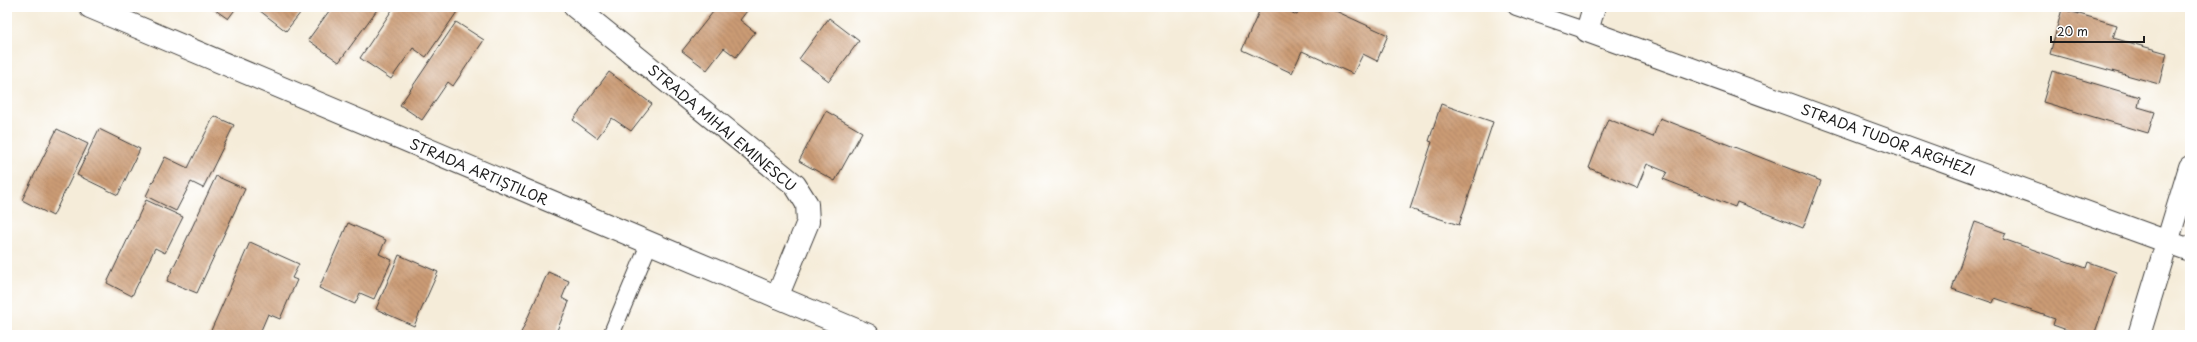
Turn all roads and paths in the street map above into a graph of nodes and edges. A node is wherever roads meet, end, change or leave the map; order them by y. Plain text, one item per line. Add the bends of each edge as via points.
1 (90, 7) edge
2 (575, 7) edge
3 (1516, 7) edge
4 (1594, 7) edge
5 (1586, 31) junction
6 (2190, 166) edge
7 (2168, 242) junction
8 (649, 244) junction
9 (2190, 250) edge
10 (777, 297) junction
11 (611, 335) edge
12 (868, 335) edge
13 (2139, 335) edge

1 - 8 street, STRADA ARTIȘTILOR
2 - 10 street, STRADA MIHAI EMINESCU via 795,185 807,204 808,222
3 - 5 lane
4 - 5 street
5 - 7 street, STRADA TUDOR ARGHEZI
6 - 7 street
7 - 9 street, STRADA TUDOR ARGHEZI
7 - 13 street
8 - 10 street, STRADA ARTIȘTILOR
8 - 11 lane
10 - 12 street, STRADA ARTIȘTILOR

